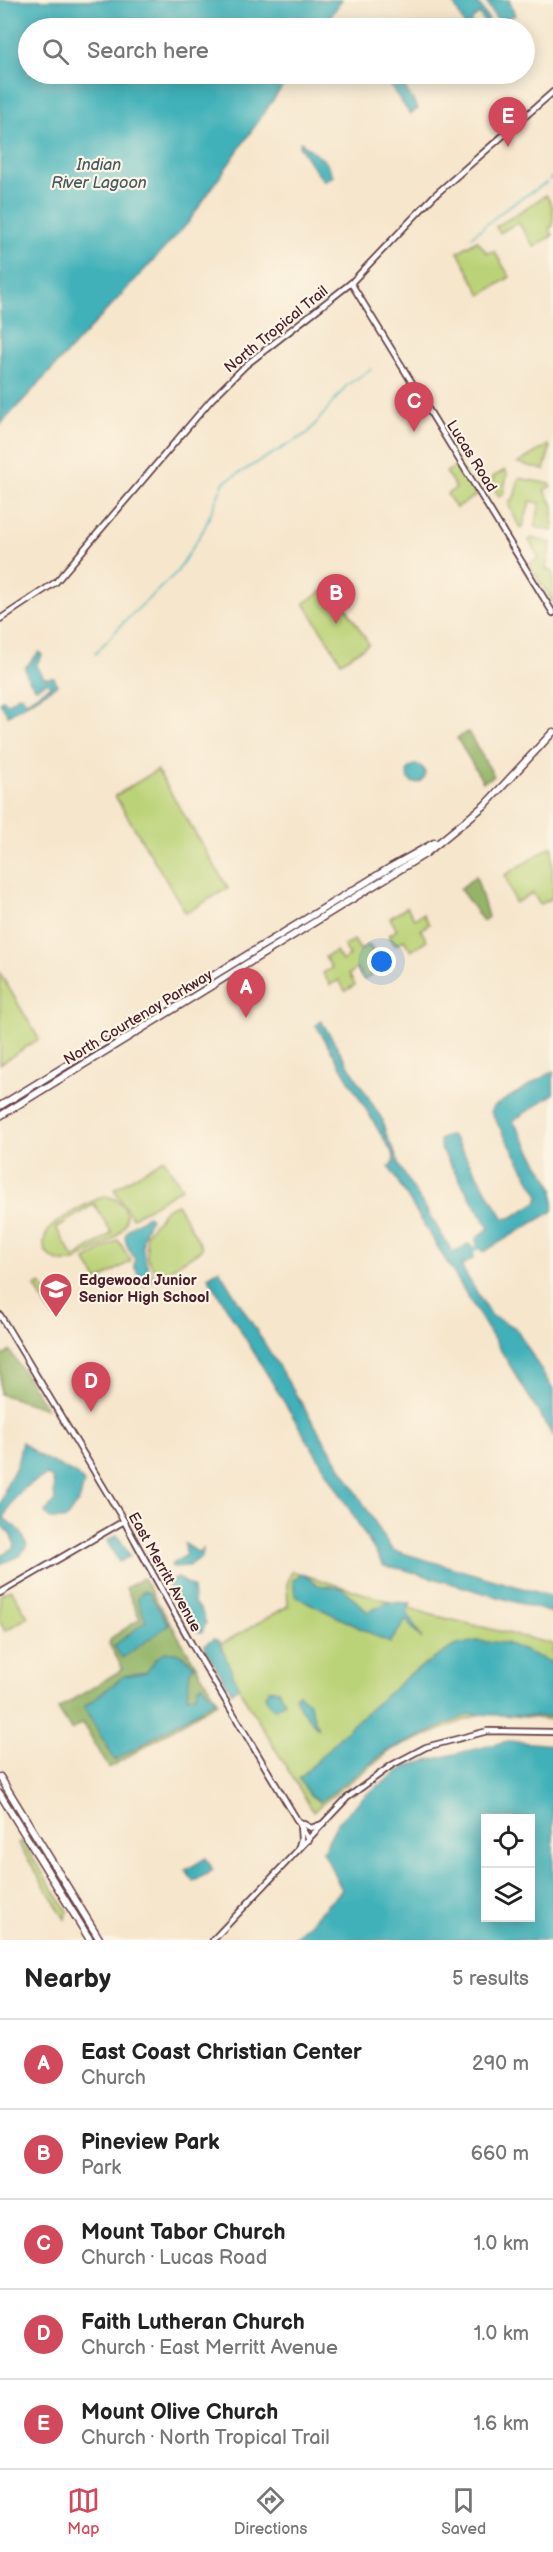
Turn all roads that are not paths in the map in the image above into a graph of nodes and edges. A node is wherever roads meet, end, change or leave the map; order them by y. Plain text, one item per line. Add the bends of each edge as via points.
1 (553, 92) edge
2 (351, 283) junction
3 (553, 613) edge
4 (0, 619) edge
5 (553, 732) edge
6 (440, 840) junction
7 (0, 1106) edge
8 (0, 1116) edge
9 (0, 1315) edge
10 (124, 1521) junction
11 (0, 1593) edge
12 (553, 1732) edge
13 (0, 1777) edge
14 (0, 1794) edge
15 (299, 1822) junction
16 (324, 1823) junction
17 (309, 1840) junction
18 (296, 1854) junction
19 (50, 1875) junction
20 (69, 1889) junction
21 (76, 1918) junction
22 (213, 1939) edge
23 (90, 1940) edge
24 (100, 1940) edge

1 - 2 street, North Tropical Trail via 435,195
2 - 3 street, Lucas Road
2 - 4 street, North Tropical Trail via 246,365 211,400 56,582
5 - 6 main road, North Courtenay Parkway via 485,805
6 - 7 main road, North Courtenay Parkway
6 - 8 main road, North Courtenay Parkway via 395,873
9 - 10 street, East Merritt Avenue
10 - 11 street
10 - 15 street, East Merritt Avenue via 191,1643
12 - 16 street via 489,1731 409,1755 357,1789
13 - 20 main road
14 - 19 main road
15 - 16 street via 311,1828
15 - 17 street, East Merritt Avenue
15 - 18 street via 301,1839
16 - 17 street
17 - 18 street
18 - 22 street
19 - 20 main road via 62,1888
19 - 21 main road
20 - 24 main road
21 - 23 main road
21 - 24 main road

